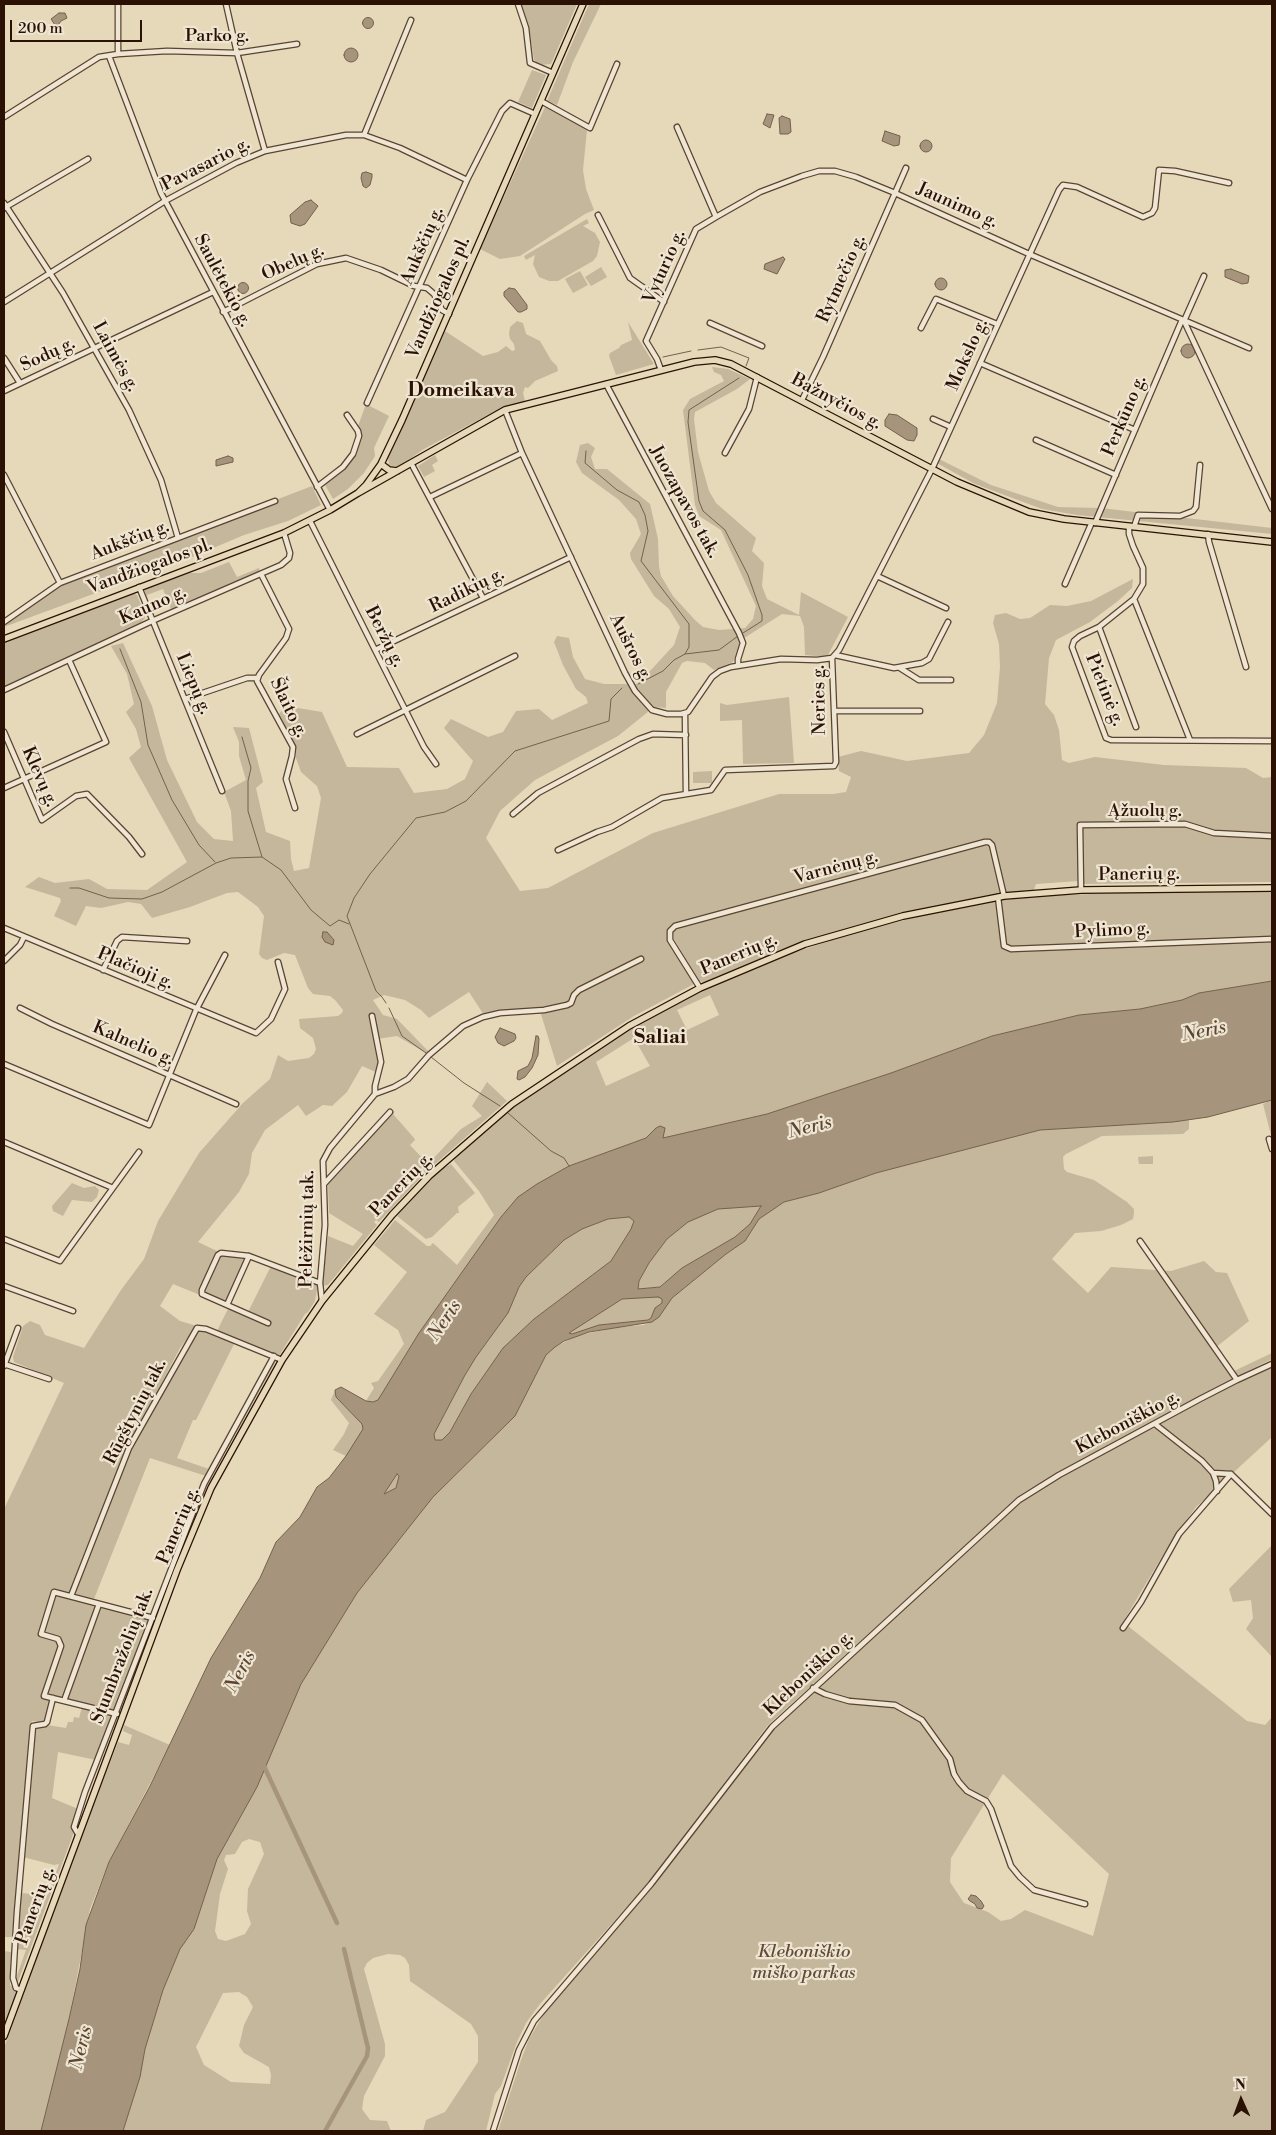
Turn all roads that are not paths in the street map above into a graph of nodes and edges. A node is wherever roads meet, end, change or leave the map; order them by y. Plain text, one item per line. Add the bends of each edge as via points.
1 (118, 4) edge
2 (226, 4) edge
3 (518, 4) edge
4 (583, 4) edge
5 (411, 20) dead end
6 (297, 44) dead end
7 (237, 53) junction
8 (118, 54) junction
9 (109, 56) junction
10 (617, 64) dead end
11 (553, 73) junction
12 (541, 101) junction
13 (536, 114) junction
14 (4, 117) edge
15 (677, 128) dead end
16 (364, 135) junction
17 (265, 151) junction
18 (88, 159) dead end
19 (906, 168) dead end
20 (467, 180) junction
21 (1229, 183) dead end
22 (895, 193) junction
23 (165, 201) junction
24 (5, 206) edge
25 (598, 215) dead end
26 (716, 217) junction
27 (1030, 254) junction
28 (49, 274) junction
29 (1204, 276) dead end
30 (420, 287) junction
31 (213, 292) junction
32 (4, 302) edge
33 (664, 302) junction
34 (223, 312) junction
35 (449, 314) junction
36 (1183, 321) junction
37 (710, 323) dead end
38 (997, 324) junction
39 (921, 328) dead end
40 (762, 346) dead end
41 (1249, 348) dead end
42 (95, 349) junction
43 (4, 358) edge
44 (980, 362) junction
45 (662, 370) junction
46 (757, 377) junction
47 (20, 383) junction
48 (606, 384) junction
49 (4, 391) edge
50 (802, 400) junction
51 (367, 403) dead end
52 (505, 410) junction
53 (347, 415) dead end
54 (933, 419) dead end
55 (951, 427) junction
56 (1135, 430) junction
57 (1036, 440) dead end
58 (522, 453) junction
59 (725, 454) dead end
60 (411, 463) junction
61 (381, 464) junction
62 (1200, 465) dead end
63 (932, 469) junction
64 (397, 471) junction
65 (4, 475) edge
66 (1116, 475) junction
67 (317, 487) junction
68 (358, 493) junction
69 (430, 497) junction
70 (275, 501) dead end
71 (1272, 509) edge
72 (330, 510) junction
73 (310, 521) junction
74 (1094, 523) junction
75 (1132, 527) junction
76 (284, 533) junction
77 (1208, 534) junction
78 (178, 538) junction
79 (1272, 542) edge
80 (571, 557) junction
81 (261, 574) junction
82 (877, 576) junction
83 (60, 583) junction
84 (1065, 584) dead end
85 (139, 587) junction
86 (483, 598) junction
87 (1134, 599) junction
88 (946, 608) dead end
89 (152, 621) junction
90 (4, 622) edge
91 (948, 622) dead end
92 (1099, 628) junction
93 (4, 639) edge
94 (375, 650) junction
95 (514, 656) dead end
96 (833, 656) junction
97 (69, 660) junction
98 (738, 665) junction
99 (1246, 667) dead end
100 (900, 668) junction
101 (257, 678) junction
102 (951, 680) dead end
103 (4, 690) edge
104 (185, 699) junction
105 (404, 709) junction
106 (834, 711) junction
107 (920, 711) dead end
108 (685, 714) junction
109 (1136, 727) dead end
110 (4, 732) edge
111 (357, 734) dead end
112 (686, 735) junction
113 (1190, 740) junction
114 (1272, 741) edge
115 (436, 764) dead end
116 (24, 779) junction
117 (4, 788) edge
118 (222, 792) dead end
119 (686, 794) junction
120 (295, 808) dead end
121 (513, 814) dead end
122 (1272, 836) edge
123 (558, 850) dead end
124 (142, 854) dead end
125 (1272, 888) edge
126 (1081, 890) junction
127 (1001, 897) junction
128 (4, 928) edge
129 (24, 937) junction
130 (1272, 939) edge
131 (187, 941) dead end
132 (225, 955) dead end
133 (640, 959) dead end
134 (4, 961) edge
135 (278, 962) dead end
136 (103, 970) junction
137 (700, 988) junction
138 (20, 1008) dead end
139 (196, 1010) junction
140 (372, 1016) dead end
141 (4, 1064) edge
142 (169, 1075) junction
143 (375, 1094) junction
144 (236, 1104) dead end
145 (390, 1112) dead end
146 (1269, 1138) dead end
147 (4, 1142) edge
148 (1272, 1149) edge
149 (139, 1152) dead end
150 (324, 1184) junction
151 (113, 1188) junction
152 (4, 1239) edge
153 (1140, 1241) dead end
154 (249, 1256) junction
155 (320, 1283) junction
156 (4, 1286) edge
157 (322, 1301) junction
158 (227, 1305) junction
159 (73, 1311) dead end
160 (268, 1322) dead end
161 (18, 1328) dead end
162 (274, 1356) junction
163 (282, 1360) junction
164 (1272, 1364) edge
165 (4, 1365) edge
166 (49, 1379) dead end
167 (1237, 1380) junction
168 (1155, 1424) junction
169 (1212, 1473) junction
170 (1232, 1474) junction
171 (1217, 1491) junction
172 (1272, 1514) edge
173 (71, 1596) junction
174 (99, 1604) junction
175 (155, 1619) junction
176 (1123, 1628) dead end
177 (813, 1688) junction
178 (53, 1698) junction
179 (64, 1701) junction
180 (116, 1714) junction
181 (123, 1715) junction
182 (78, 1834) junction
183 (1086, 1904) dead end
184 (21, 1990) junction
185 (4, 2036) edge
186 (493, 2131) edge

1 - 8 street
2 - 7 street
3 - 11 street via 526,28 530,64
4 - 11 main road, Vandžiogalos pl.
5 - 16 street
6 - 7 street, Parko g.
7 - 8 street, Parko g.
7 - 17 street
8 - 9 street, Parko g.
9 - 14 street, Parko g. via 92,60
9 - 23 street, Saulėtekio g.
10 - 12 street via 590,128
11 - 12 main road, Vandžiogalos pl.
12 - 13 main road, Vandžiogalos pl.
13 - 20 street, Aukščių g. via 510,103 491,130
13 - 35 main road, Vandžiogalos pl.
15 - 26 street
16 - 17 street, Pavasario g.
16 - 20 street, Pavasario g.
17 - 23 street, Pavasario g.
18 - 24 street
19 - 22 street, Rytmečio g.
20 - 30 street, Aukščių g.
21 - 27 street, Mokslo g. via 1159,170 1155,208 1143,217 1077,187 1063,185
22 - 26 street, Jaunimo g. via 856,177 835,171 819,171 760,192
22 - 27 street, Jaunimo g.
22 - 50 street, Rytmečio g.
23 - 28 street, Pavasario g.
23 - 31 street, Saulėtekio g.
24 - 28 street, Laimės g.
25 - 33 street via 630,278
26 - 33 street, Vyturio g. via 696,229
27 - 36 street, Jaunimo g.
27 - 38 street, Mokslo g.
28 - 32 street, Pavasario g.
28 - 42 street, Laimės g.
29 - 36 street, Perkūno g.
30 - 34 street, Obelų g. via 352,259 340,258 317,264
30 - 35 street, Obelų g. via 432,292 442,310
30 - 51 street, Aukščių g.
31 - 34 street, Saulėtekio g.
31 - 42 street, Sodų g.
33 - 45 street, Vyturio g. via 646,341
34 - 67 street, Saulėtekio g.
35 - 61 main road, Vandžiogalos pl.
36 - 41 street, Jaunimo g.
36 - 56 street, Perkūno g.
36 - 71 street
37 - 40 street
38 - 39 street via 936,299
38 - 44 street, Mokslo g.
42 - 47 street, Sodų g.
42 - 78 street, Laimės g. via 148,450 161,480
43 - 47 street
44 - 55 street, Mokslo g.
44 - 56 street
45 - 46 main road, Bažnyčios g. via 715,360
45 - 48 main road, Bažnyčios g.
46 - 50 main road, Bažnyčios g.
46 - 59 street via 749,409
47 - 49 street, Sodų g.
48 - 52 main road, Bažnyčios g.
48 - 98 street, Juozapavos tak. via 739,633 743,643
50 - 63 main road, Bažnyčios g.
52 - 58 street, Aušros g.
52 - 60 main road, Bažnyčios g.
53 - 67 street via 359,436 353,454 334,475
54 - 55 street
55 - 63 street, Mokslo g.
56 - 66 street, Perkūno g.
57 - 66 street
58 - 69 street
58 - 80 street, Aušros g.
60 - 64 main road, Bažnyčios g.
60 - 69 street
61 - 64 main road
61 - 68 main road, Vandžiogalos pl.
62 - 75 street via 1193,511 1180,516 1138,515
63 - 74 main road, Bažnyčios g. via 1029,512
63 - 82 street, Neries g.
64 - 68 main road, Bažnyčios g.
65 - 83 street
66 - 74 street, Perkūno g.
67 - 72 street, Saulėtekio g.
68 - 72 main road, Vandžiogalos pl.
69 - 86 street
70 - 78 street, Aukščių g.
72 - 73 main road, Vandžiogalos pl.
73 - 76 main road, Vandžiogalos pl.
73 - 94 street, Beržų g.
74 - 75 main road, Bažnyčios g.
74 - 84 street, Perkūno g.
75 - 77 main road, Bažnyčios g.
75 - 87 street via 1129,534 1143,568 1142,584
76 - 81 street, Kauno g. via 290,550 289,558
76 - 85 main road, Vandžiogalos pl.
77 - 79 main road, Bažnyčios g.
77 - 99 street
78 - 83 street, Aukščių g.
80 - 86 street, Radikių g.
80 - 108 street, Aušros g. via 625,673 642,701 661,713
81 - 89 street, Kauno g.
81 - 101 street, Šlaito g. via 289,631
82 - 88 street
82 - 96 street, Neries g.
83 - 90 street, Aukščių g.
85 - 89 street, Liepų g.
85 - 93 main road, Vandžiogalos pl.
86 - 94 street, Radikių g.
87 - 92 street, Pietinė g.
87 - 113 street
89 - 97 street, Kauno g.
89 - 104 street, Liepų g.
91 - 100 street via 929,659
92 - 109 street
92 - 113 street, Pietinė g. via 1080,636 1072,648 1106,738
94 - 105 street, Beržų g.
95 - 105 street
96 - 98 street via 826,660 781,659
96 - 100 street
96 - 106 street, Neries g.
97 - 103 street, Kauno g.
97 - 116 street via 106,742
98 - 108 street via 716,673
100 - 102 street via 919,680
101 - 104 street via 247,678
101 - 120 street, Šlaito g. via 293,746 286,779
104 - 118 street, Liepų g.
105 - 111 street
105 - 115 street, Beržų g.
106 - 107 street
106 - 119 street, Neries g. via 836,762 832,767 726,770 712,789
108 - 112 street
110 - 116 street, Klevų g.
112 - 119 street
112 - 121 street via 653,734 639,739 538,792
113 - 114 street, Pietinė g.
116 - 117 street
116 - 124 street, Klevų g. via 42,820 79,794 87,794
119 - 123 street, Neries g. via 662,798 608,829
122 - 126 street, Ąžuolų g. via 1214,833 1185,824 1080,825
125 - 126 main road, Panerių g.
126 - 127 main road, Panerių g.
127 - 130 street, Pylimo g. via 1004,946 1011,949
127 - 137 main road, Panerių g. via 921,912 847,931 774,956
127 - 137 street, Varnėnų g. via 992,845 985,842 675,926 670,931 670,940
128 - 129 street, Plačioji g.
129 - 134 street
129 - 136 street, Plačioji g.
131 - 136 street via 122,937 117,940
132 - 139 street
133 - 143 street, Pelėžirnių tak. via 579,990 568,1005 500,1013 463,1026 429,1055 408,1079
135 - 139 street, Plačioji g. via 285,989 272,1019 256,1033
136 - 139 street, Plačioji g.
137 - 157 main road, Panerių g. via 611,1037 487,1125 408,1197
138 - 142 street, Kalnelio g.
139 - 142 street
140 - 143 street via 381,1062
141 - 142 street via 149,1125
142 - 144 street, Kalnelio g.
143 - 150 street, Pelėžirnių tak. via 326,1154
145 - 150 street
146 - 148 street
147 - 151 street
149 - 151 street
150 - 155 street, Pelėžirnių tak. via 325,1225
151 - 152 street via 60,1261
153 - 167 street
154 - 155 street
154 - 158 street
154 - 158 street via 221,1253 216,1258 202,1294
155 - 157 street, Pelėžirnių tak.
156 - 159 street
157 - 163 main road, Panerių g.
158 - 160 street
161 - 165 street
162 - 163 street, Rūgštynių tak.
162 - 173 street, Rūgštynių tak. via 197,1328 129,1448
162 - 175 street, Stumbražolių tak. via 204,1484
163 - 175 main road, Panerių g. via 211,1488
164 - 167 street, Kleboniškio g.
165 - 166 street
167 - 168 street, Kleboniškio g.
168 - 169 street via 1202,1461
168 - 177 street, Kleboniškio g. via 1019,1500
169 - 170 street
169 - 171 street
170 - 171 street
170 - 172 street
171 - 176 street via 1171,1545
173 - 174 street
173 - 178 street via 54,1592 41,1634 58,1640 61,1646 44,1696
174 - 175 street
174 - 179 street
175 - 180 street, Stumbražolių tak.
175 - 181 main road, Panerių g.
177 - 183 street via 849,1701 894,1705 922,1720 950,1759 958,1782 966,1791 986,1801 992,1809 1011,1866 1020,1877 1034,1890
177 - 186 street, Kleboniškio g. via 772,1727 651,1884 541,2012 519,2050
178 - 179 street
178 - 184 street via 47,1722 34,1726 13,1978 16,1988
179 - 180 street
180 - 181 street
180 - 182 street, Stumbražolių tak. via 76,1819 74,1827
181 - 182 main road, Panerių g.
182 - 184 main road, Panerių g.
184 - 185 main road, Panerių g.

